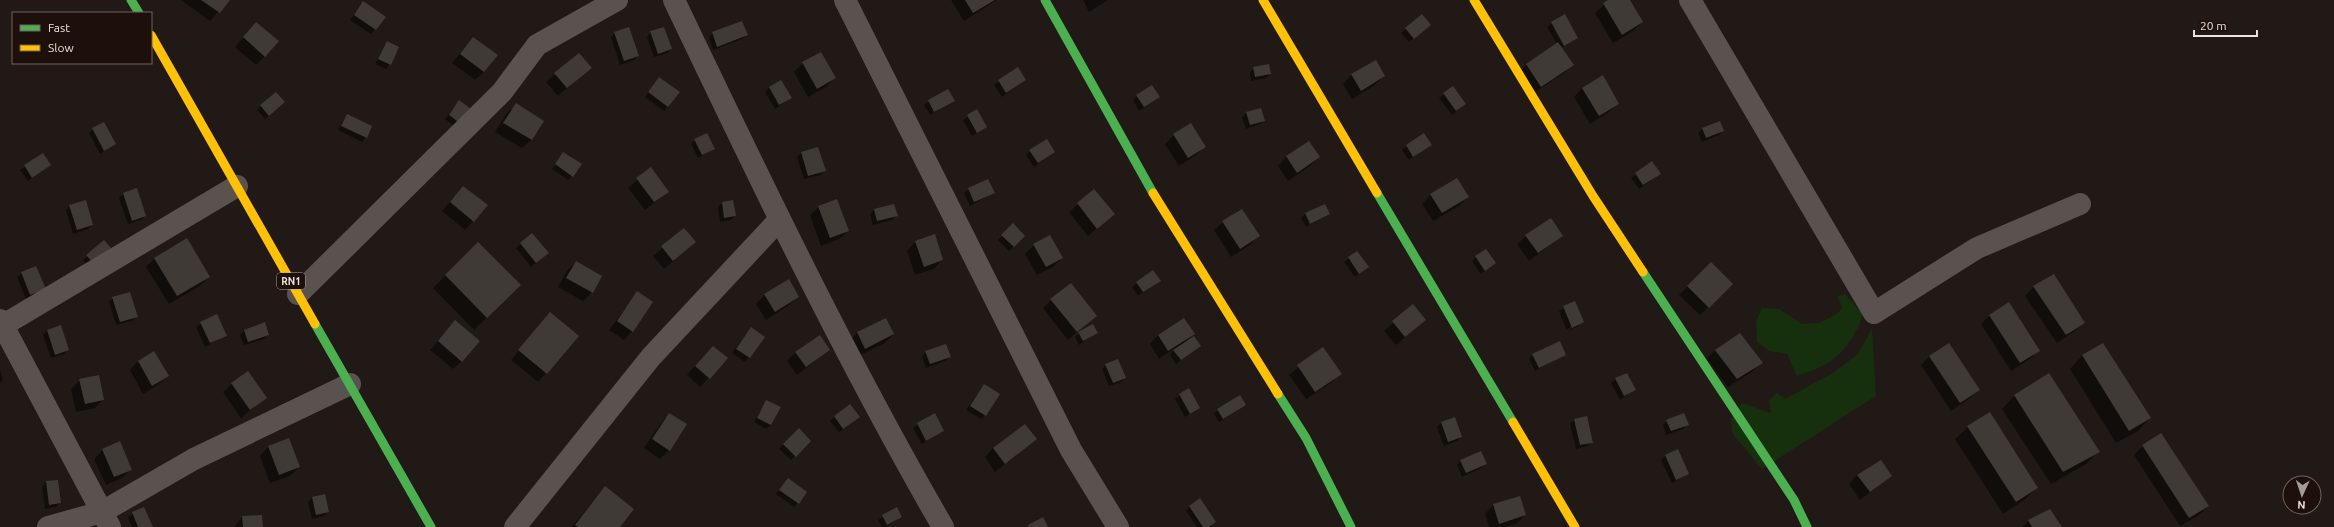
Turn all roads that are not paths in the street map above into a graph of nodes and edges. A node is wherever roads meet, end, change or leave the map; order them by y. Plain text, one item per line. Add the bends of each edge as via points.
1 (131, 0) edge
2 (617, 0) edge
3 (674, 0) edge
4 (845, 0) edge
5 (1045, 0) edge
6 (1264, 0) edge
7 (1474, 0) edge
8 (1690, 0) edge
9 (138, 12) edge
10 (152, 37) edge
11 (237, 186) junction
12 (2080, 204) dead end
13 (779, 220) junction
14 (298, 294) junction
15 (1, 324) edge
16 (350, 384) junction
17 (106, 520) edge
18 (48, 527) edge
19 (431, 527) edge
20 (516, 527) edge
21 (943, 527) edge
22 (1118, 527) edge
23 (1351, 527) edge
24 (1574, 527) edge
25 (1807, 527) edge

1 - 9 main road
2 - 14 street via 537,45 502,92
3 - 13 street
4 - 22 street via 1071,450
5 - 23 main road via 1155,196 1306,438
6 - 24 main road
7 - 25 main road via 1593,196 1794,500
8 - 12 street via 1874,313 1977,248
10 - 11 main road, RN1
11 - 14 main road, RN1
11 - 15 street
13 - 20 street via 651,357
13 - 21 street via 901,454
14 - 16 main road, RN1
15 - 17 street
16 - 17 street via 194,459
16 - 19 main road, RN1
17 - 18 street

